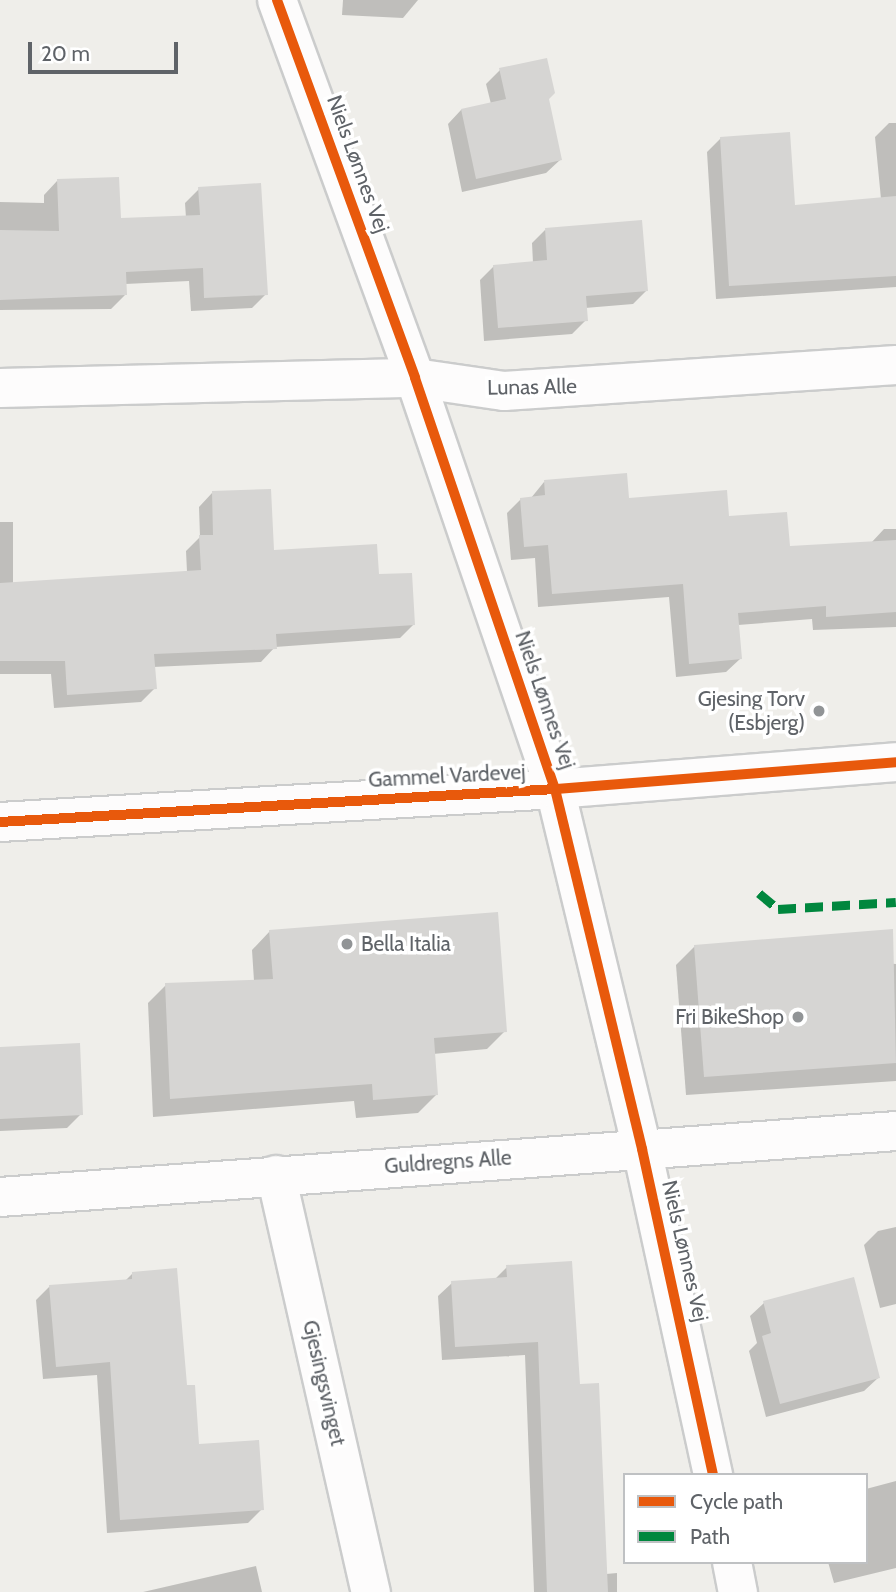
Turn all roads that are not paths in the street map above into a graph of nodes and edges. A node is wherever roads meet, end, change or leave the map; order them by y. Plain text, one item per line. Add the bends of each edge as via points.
1 (277, 0) edge
2 (896, 366) edge
3 (415, 378) junction
4 (0, 388) edge
5 (896, 762) edge
6 (555, 789) junction
7 (0, 822) edge
8 (896, 1131) edge
9 (642, 1149) junction
10 (276, 1175) junction
11 (0, 1197) edge
12 (713, 1473) edge
13 (732, 1564) edge
14 (370, 1592) edge
15 (738, 1592) edge

1 - 3 street, Niels Lønnes Vej
2 - 3 street, Lunas Alle via 504,391
3 - 4 street, Lunas Alle
3 - 6 street, Niels Lønnes Vej
5 - 6 street, Gammel Vardevej
6 - 7 street, Gammel Vardevej
6 - 9 street, Niels Lønnes Vej
8 - 9 street, Guldregns Alle
9 - 10 street, Guldregns Alle
9 - 12 street, Niels Lønnes Vej
10 - 11 street, Guldregns Alle
10 - 14 street, Gjesingsvinget
13 - 15 street

